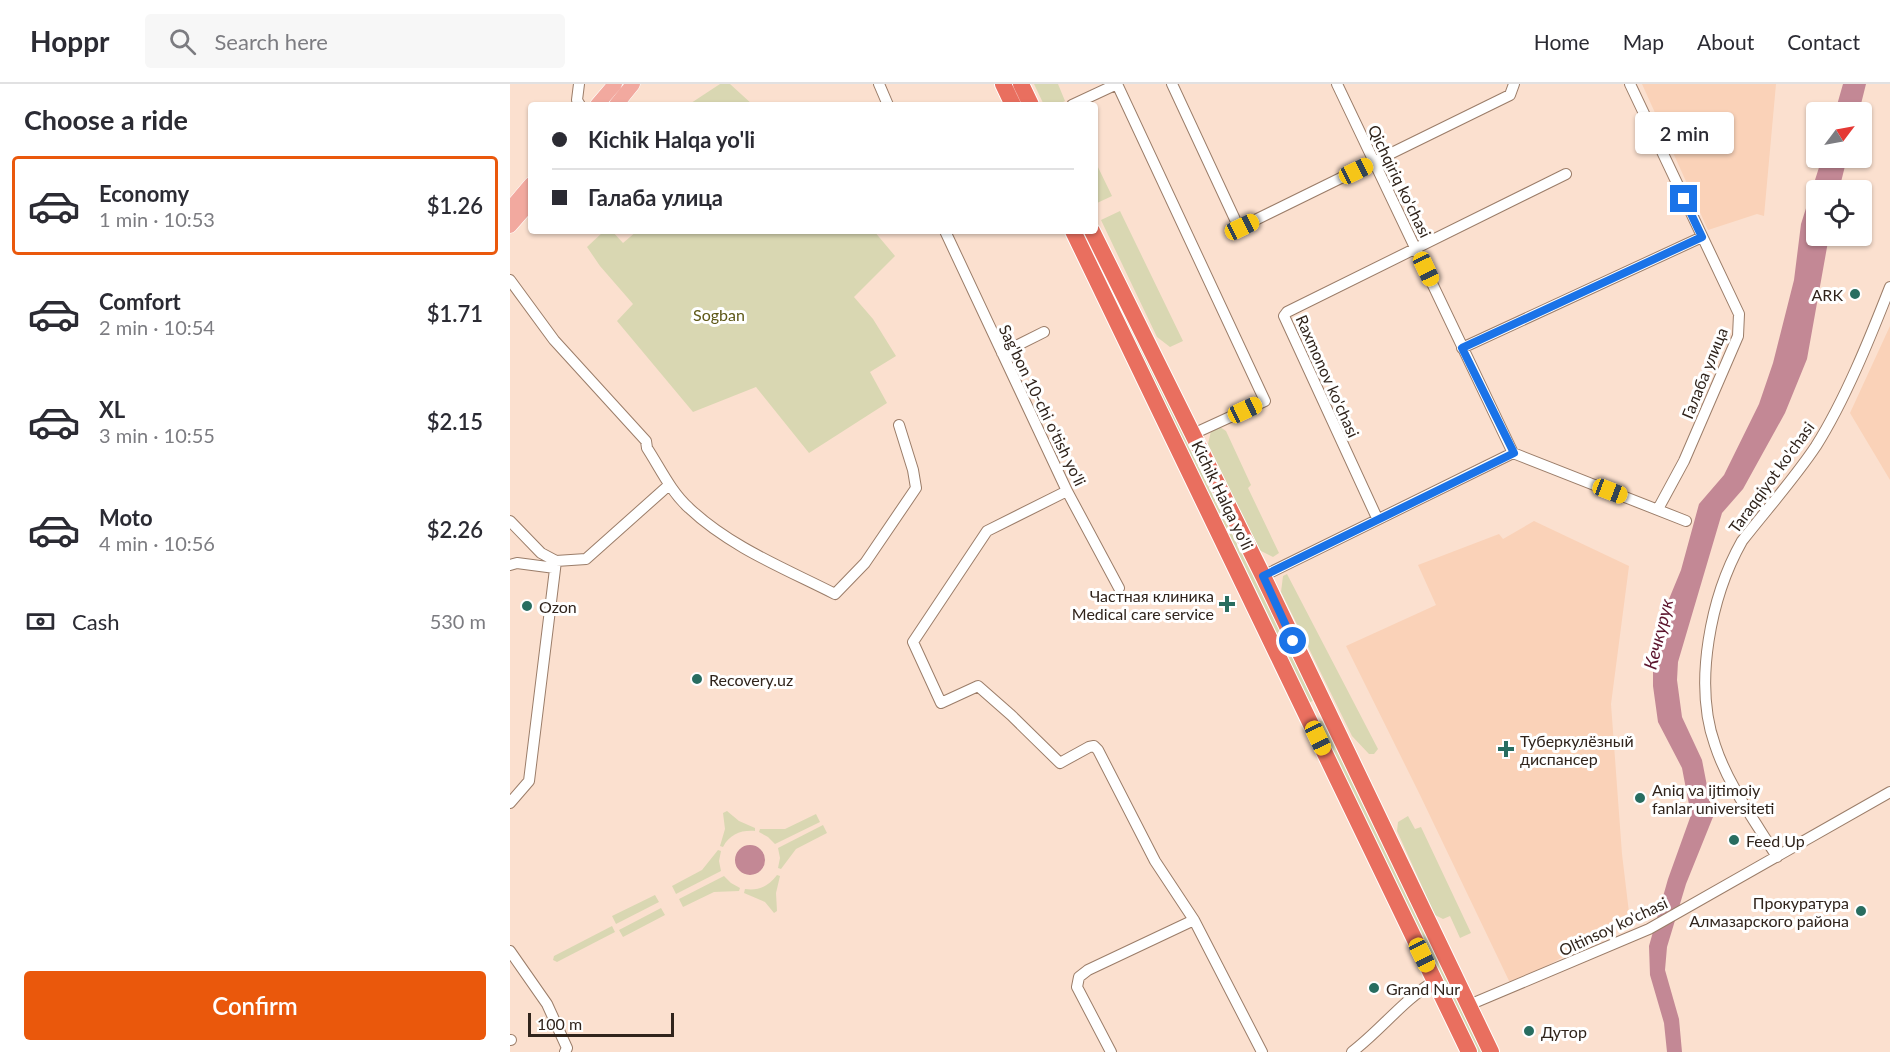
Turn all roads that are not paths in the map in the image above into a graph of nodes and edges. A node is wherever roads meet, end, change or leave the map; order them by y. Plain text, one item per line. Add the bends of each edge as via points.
1 (579, 84) edge
2 (615, 84) edge
3 (633, 84) edge
4 (879, 84) edge
5 (1003, 84) edge
6 (1021, 84) edge
7 (1117, 84) edge
8 (1172, 84) edge
9 (1337, 84) edge
10 (1514, 84) edge
11 (1630, 84) edge
12 (578, 102) edge
13 (600, 102) edge
14 (618, 102) edge
15 (887, 102) edge
16 (1012, 102) edge
17 (1030, 102) edge
18 (1078, 102) edge
19 (1374, 162) junction
20 (1566, 174) dead end
21 (528, 188) edge
22 (528, 205) edge
23 (510, 209) edge
24 (510, 226) edge
25 (946, 234) edge
26 (1079, 234) edge
27 (1093, 234) edge
28 (1702, 237) junction
29 (1417, 249) junction
30 (510, 280) edge
31 (1890, 287) edge
32 (1044, 332) dead end
33 (1462, 348) junction
34 (1002, 353) junction
35 (899, 425) dead end
36 (1193, 434) junction
37 (1514, 453) junction
38 (669, 485) junction
39 (1067, 490) junction
40 (1658, 509) junction
41 (1377, 518) junction
42 (510, 521) edge
43 (1686, 521) dead end
44 (510, 565) edge
45 (556, 565) junction
46 (1263, 576) junction
47 (1119, 588) dead end
48 (1328, 712) junction
49 (1309, 720) junction
50 (1890, 792) edge
51 (510, 803) edge
52 (1777, 857) junction
53 (1194, 920) junction
54 (510, 951) edge
55 (1435, 981) junction
56 (1469, 1005) junction
57 (1468, 1051) edge
58 (565, 1052) edge
59 (1111, 1052) edge
60 (1262, 1052) edge
61 (1352, 1052) edge
62 (1491, 1052) edge

1 - 12 street
2 - 13 main road
3 - 14 main road
4 - 15 street
5 - 16 highway
6 - 17 highway
7 - 18 street
7 - 36 street via 1265,401
8 - 19 street via 1239,228
9 - 19 street, Qichqiriq ko'chasi
10 - 19 street via 1510,95
11 - 28 street, Галаба улица
19 - 29 street, Qichqiriq ko'chasi
20 - 29 street
21 - 23 main road
22 - 24 main road
25 - 34 street, Sag'bon 10-chi o'tish yo'li
26 - 49 highway, Kichik Halqa yo'li
27 - 36 highway, Kichik Halqa yo'li
28 - 33 street
28 - 40 street, Галаба улица via 1739,314 1738,336 1684,461
29 - 33 street, Qichqiriq ko'chasi
29 - 41 street, Raxmonov ko'chasi via 1284,316
30 - 38 street via 554,340 646,441
31 - 52 street, Taraqqiyot ko'chasi via 1826,428 1736,552 1714,619 1706,678 1711,732 1730,780
32 - 34 street
33 - 37 street, Qichqiriq ko'chasi
34 - 39 street, Sag'bon 10-chi o'tish yo'li
35 - 38 street via 915,488 866,563 836,594 737,544 688,508
36 - 46 highway, Kichik Halqa yo'li
37 - 40 street
37 - 41 street
38 - 45 street via 586,559
39 - 47 street, Sag'bon 10-chi o'tish yo'li
39 - 53 street via 987,531 912,642 941,703 978,686 1060,762 1094,746 1155,861
40 - 43 street
41 - 46 street
42 - 45 street
44 - 45 street
45 - 51 street via 529,781
46 - 48 highway, Kichik Halqa yo'li
48 - 49 highway
48 - 56 highway, Kichik Halqa yo'li
49 - 55 highway, Kichik Halqa yo'li
50 - 52 street, Oltinsoy ko'chasi
52 - 56 street, Oltinsoy ko'chasi via 1649,929
53 - 59 street via 1079,977 1077,987
53 - 60 street
54 - 58 street via 547,1004 567,1048
55 - 57 highway, Kichik Halqa yo'li
55 - 61 street via 1422,988
56 - 62 highway, Kichik Halqa yo'li

